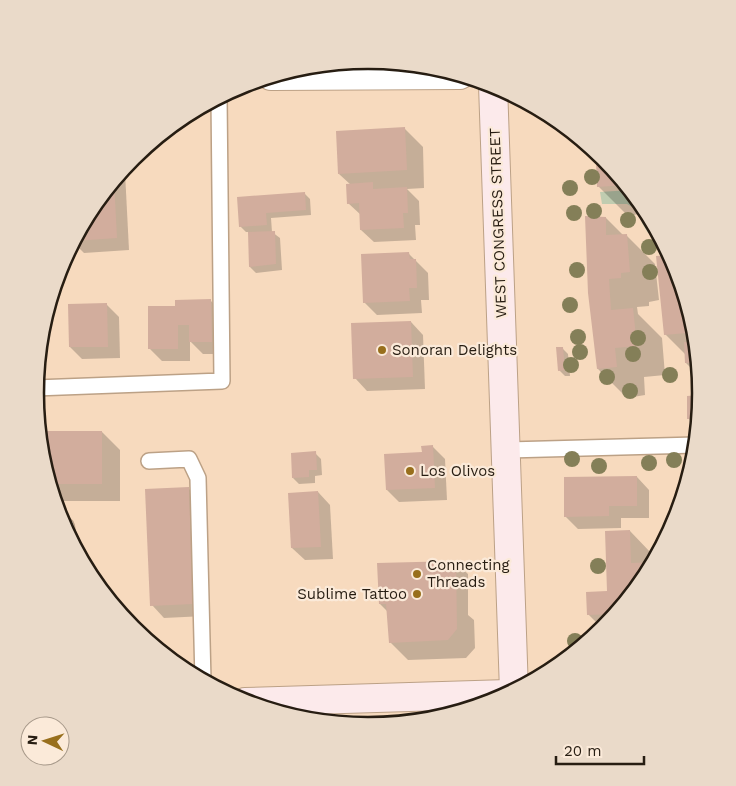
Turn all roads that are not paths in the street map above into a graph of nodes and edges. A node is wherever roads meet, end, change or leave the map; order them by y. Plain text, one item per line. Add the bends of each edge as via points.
1 (432, 75) edge
2 (301, 76) edge
3 (493, 94) edge
4 (219, 105) edge
5 (44, 388) edge
6 (688, 445) edge
7 (506, 450) junction
8 (149, 461) dead end
9 (203, 672) edge
10 (514, 683) edge
11 (487, 695) edge
12 (268, 701) edge

1 - 2 street
3 - 7 main road, WEST CONGRESS STREET
4 - 5 lane via 222,381
6 - 7 lane
7 - 10 main road, WEST CONGRESS STREET
8 - 9 lane via 189,459 198,478
11 - 12 main road

